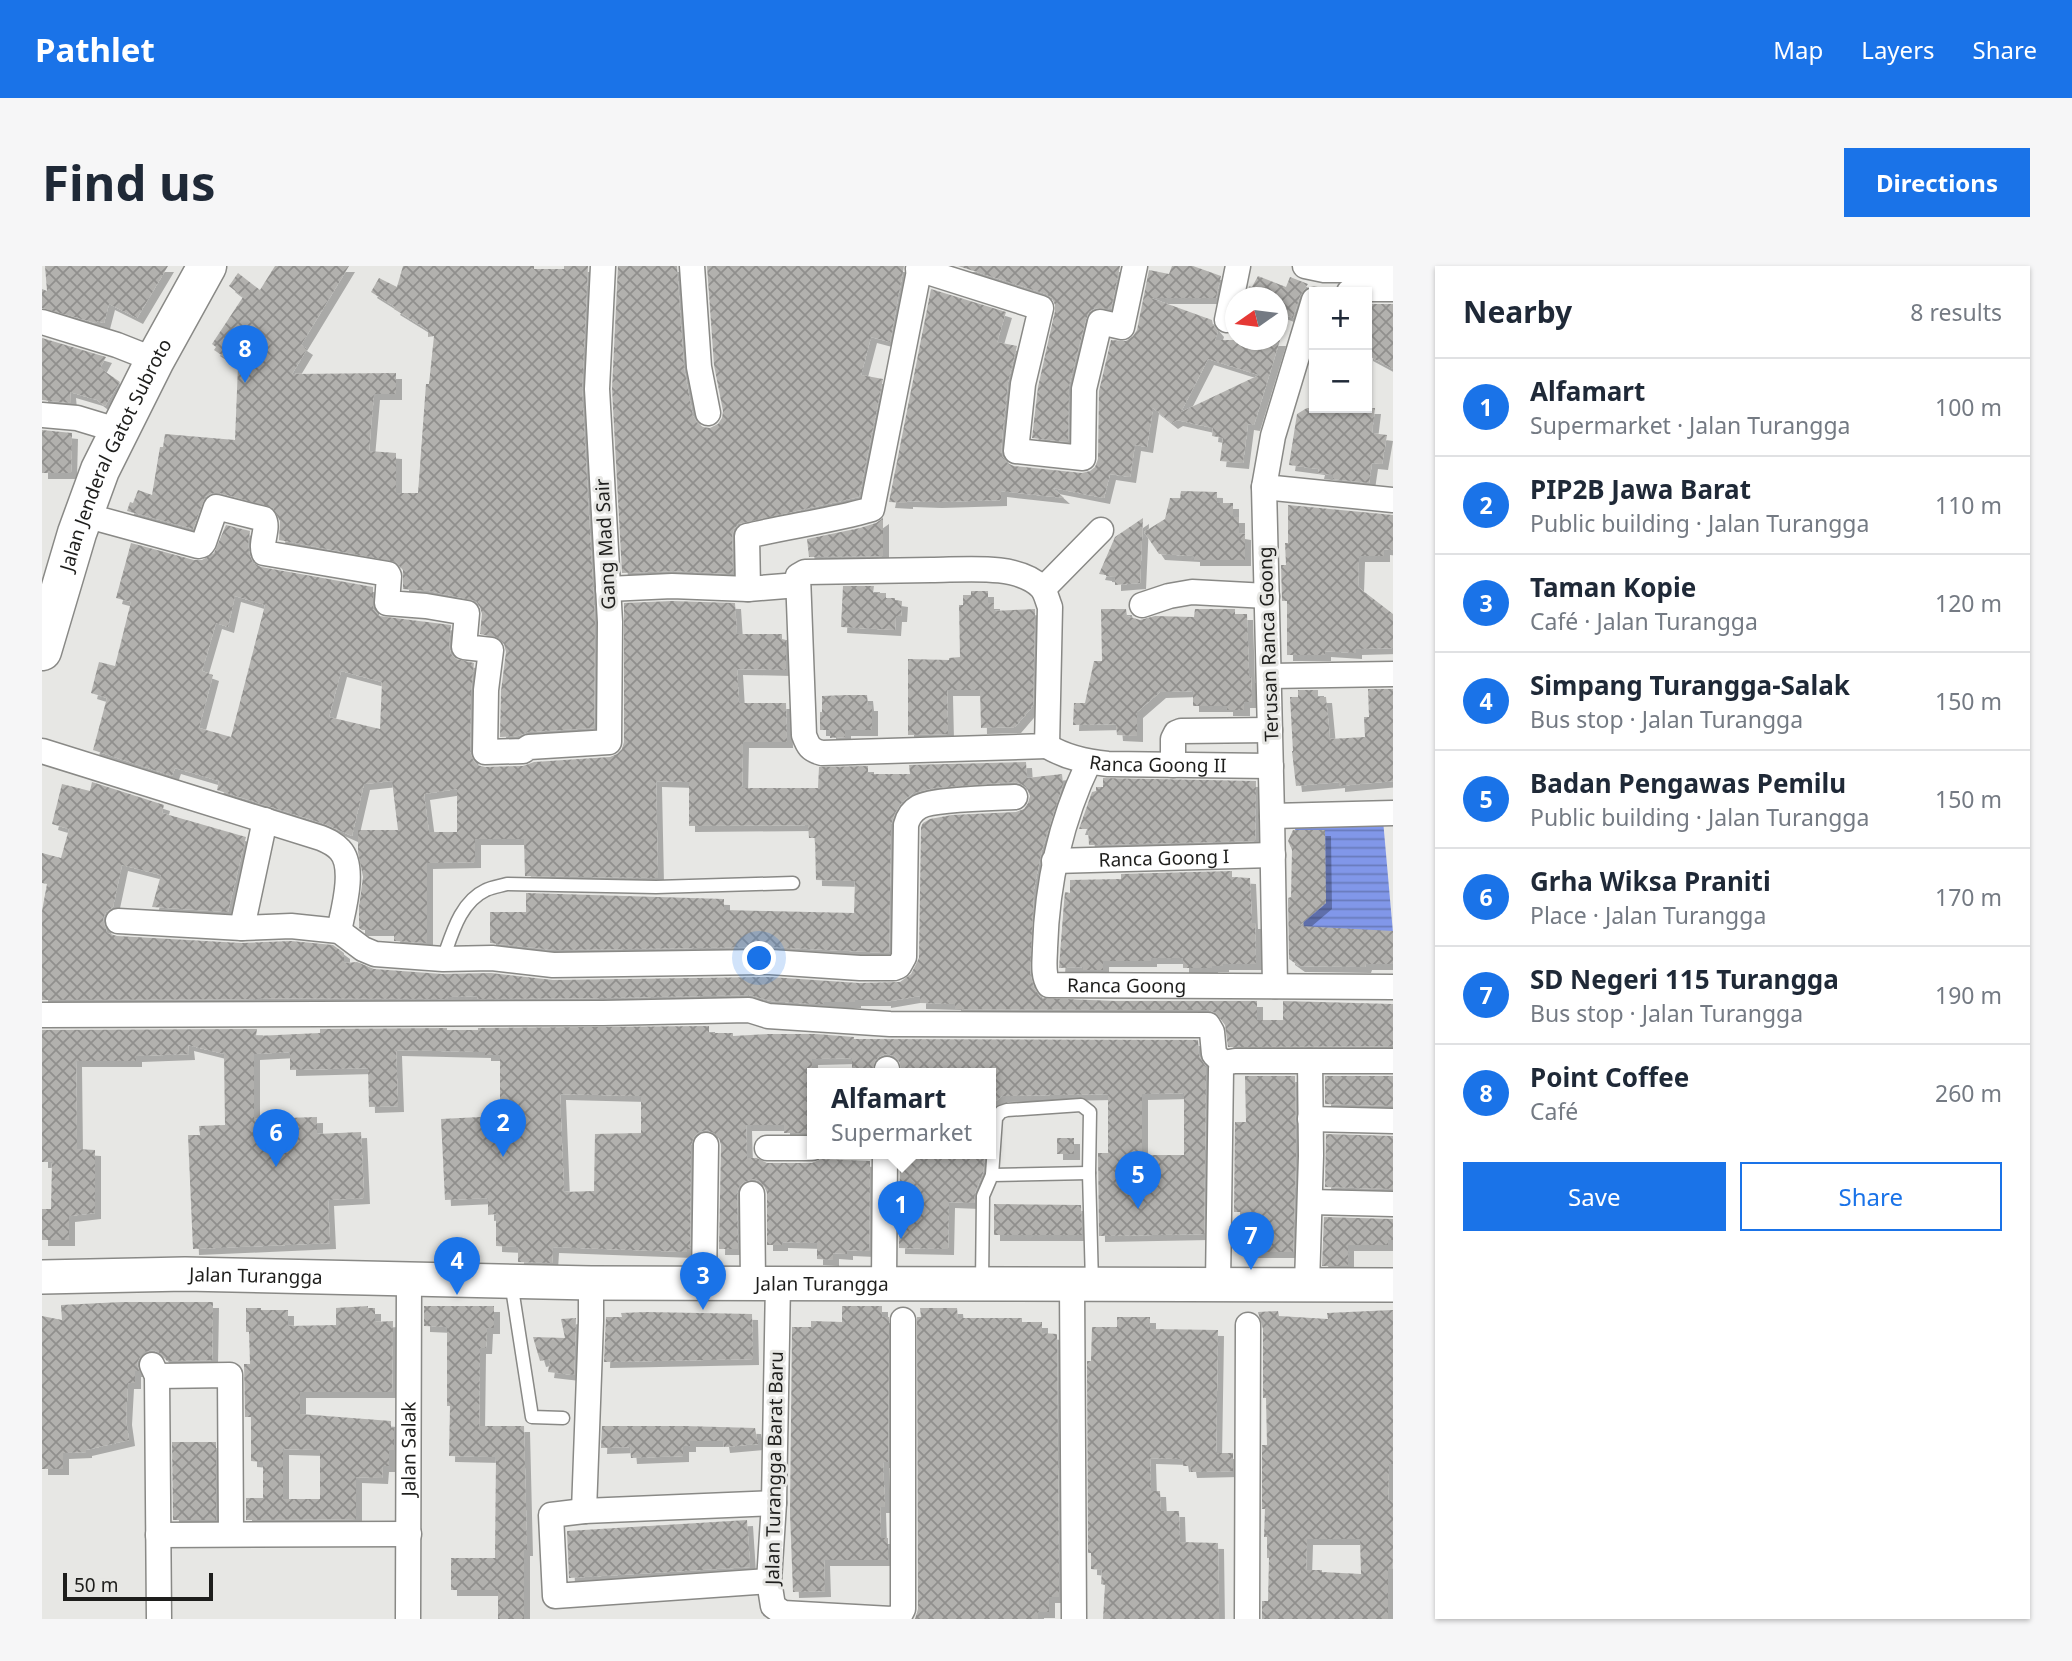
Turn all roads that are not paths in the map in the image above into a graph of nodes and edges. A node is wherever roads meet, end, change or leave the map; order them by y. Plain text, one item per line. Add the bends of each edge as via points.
1 (207, 266) edge
2 (603, 266) edge
3 (692, 266) edge
4 (1135, 266) edge
5 (1238, 266) edge
6 (919, 268) edge
7 (1393, 270) edge
8 (1356, 276) edge
9 (1234, 287) edge
10 (1325, 287) edge
11 (1393, 289) edge
12 (1309, 308) edge
13 (42, 322) edge
14 (155, 360) junction
15 (708, 413) dead end
16 (42, 415) edge
17 (108, 427) junction
18 (1264, 487) junction
19 (1393, 500) edge
20 (85, 513) junction
21 (1101, 530) dead end
22 (798, 585) junction
23 (608, 589) junction
24 (748, 589) junction
25 (1044, 589) junction
26 (1267, 596) junction
27 (1142, 606) dead end
28 (45, 633) edge
29 (1393, 674) edge
30 (1269, 676) junction
31 (1270, 730) junction
32 (1047, 746) junction
33 (42, 751) edge
34 (1089, 762) junction
35 (1173, 765) junction
36 (1271, 765) junction
37 (1015, 797) dead end
38 (1393, 813) edge
39 (1272, 816) junction
40 (265, 820) junction
41 (1273, 855) junction
42 (1054, 861) junction
43 (793, 883) dead end
44 (118, 921) dead end
45 (242, 928) junction
46 (339, 931) junction
47 (443, 959) junction
48 (1275, 986) junction
49 (1393, 987) edge
50 (42, 1015) edge
51 (1310, 1060) junction
52 (1393, 1061) edge
53 (1223, 1063) junction
54 (996, 1118) edge
55 (1310, 1119) junction
56 (1393, 1121) edge
57 (706, 1145) dead end
58 (767, 1148) dead end
59 (807, 1148) edge
60 (885, 1159) edge
61 (993, 1159) edge
62 (1089, 1174) junction
63 (992, 1175) junction
64 (752, 1194) dead end
65 (1310, 1202) junction
66 (1393, 1204) edge
67 (42, 1277) edge
68 (409, 1280) junction
69 (511, 1281) junction
70 (704, 1282) junction
71 (765, 1282) junction
72 (591, 1283) junction
73 (884, 1283) junction
74 (982, 1283) junction
75 (1082, 1284) junction
76 (1218, 1284) junction
77 (1307, 1284) junction
78 (1393, 1285) edge
79 (903, 1320) dead end
80 (1248, 1325) dead end
81 (564, 1418) dead end
82 (774, 1503) junction
83 (584, 1511) junction
84 (231, 1534) junction
85 (409, 1534) junction
86 (158, 1535) junction
87 (769, 1581) junction
88 (159, 1619) edge
89 (408, 1619) edge
90 (1074, 1619) edge
91 (1247, 1619) edge

1 - 14 main road, Jalan Jenderal Gatot Subroto
2 - 23 street, Gang Mad Sair via 597,389
3 - 15 street via 699,367
4 - 6 street via 1122,327 1100,321 1084,389 1083,458 1016,451 1023,384 1041,308
5 - 9 street
6 - 24 street via 872,509 747,536
7 - 8 street
8 - 10 street
8 - 11 street via 1362,289
12 - 18 street, Terusan Ranca Goong via 1273,436
13 - 14 street
14 - 17 main road, Jalan Jenderal Gatot Subroto
16 - 17 street
17 - 20 main road, Jalan Jenderal Gatot Subroto
18 - 19 street
18 - 26 street, Terusan Ranca Goong
20 - 23 street, Gang Mad Sair via 198,546 204,542 216,507 264,519 264,553 388,574 387,603 467,613 464,647 491,650 485,752 610,740
20 - 28 main road, Jalan Jenderal Gatot Subroto
21 - 25 street
22 - 24 street
22 - 25 street via 798,576 804,572 1003,570 1021,574
22 - 32 street via 804,735 813,751
23 - 24 street
25 - 32 street via 1050,607
26 - 27 street via 1192,592
26 - 30 street, Terusan Ranca Goong
29 - 30 street
30 - 31 street, Terusan Ranca Goong
31 - 35 street via 1181,731 1173,739
31 - 36 street, Terusan Ranca Goong
32 - 34 street, Ranca Goong II
33 - 40 street
34 - 35 street, Ranca Goong II
34 - 42 street, Ranca Goong
35 - 36 street, Ranca Goong II
36 - 39 street, Terusan Ranca Goong
37 - 47 street via 924,804 912,813 906,825 904,957 899,967 770,962 553,965 492,958
38 - 39 street
39 - 41 street, Terusan Ranca Goong
40 - 45 street
40 - 46 street via 321,838 341,851 348,884
41 - 42 street, Ranca Goong I
41 - 48 street, Terusan Ranca Goong
42 - 48 street, Ranca Goong via 1046,936 1045,979 1049,985
43 - 47 lane via 656,887 507,884 485,890 469,902 455,924
44 - 45 street
45 - 46 street via 291,926
46 - 47 street via 375,954
48 - 49 street, Ranca Goong
50 - 53 street via 749,1010 768,1016 890,1024 1209,1026 1214,1054
51 - 52 street
51 - 53 street
51 - 55 street
53 - 76 street
54 - 62 lane via 1007,1110 1081,1105 1090,1112
55 - 56 street
55 - 65 street
57 - 70 street
58 - 59 street
60 - 73 street
61 - 63 lane
62 - 63 lane
62 - 75 lane
63 - 74 lane via 983,1196
64 - 71 street, Jalan Turangga Barat Baru
65 - 66 street
65 - 77 street
67 - 68 main road, Jalan Turangga via 185,1274
68 - 69 main road, Jalan Turangga
68 - 85 street, Jalan Salak
69 - 72 main road, Jalan Turangga
69 - 81 lane via 532,1417
70 - 71 main road, Jalan Turangga
70 - 72 main road, Jalan Turangga
71 - 73 main road, Jalan Turangga
71 - 82 street, Jalan Turangga Barat Baru
72 - 83 street
73 - 74 main road, Jalan Turangga
74 - 75 main road, Jalan Turangga
75 - 76 main road, Jalan Turangga
75 - 90 street
76 - 77 main road, Jalan Turangga
77 - 78 main road, Jalan Turangga
79 - 87 street, Jalan Turangga Barat Baru via 904,1609 891,1619 783,1613 773,1606
80 - 91 street
82 - 83 street
82 - 87 street, Jalan Turangga Barat Baru
83 - 87 street via 551,1515 555,1596
84 - 85 street
84 - 86 street
84 - 86 street via 230,1375 155,1370
85 - 89 street, Jalan Salak
86 - 88 street

